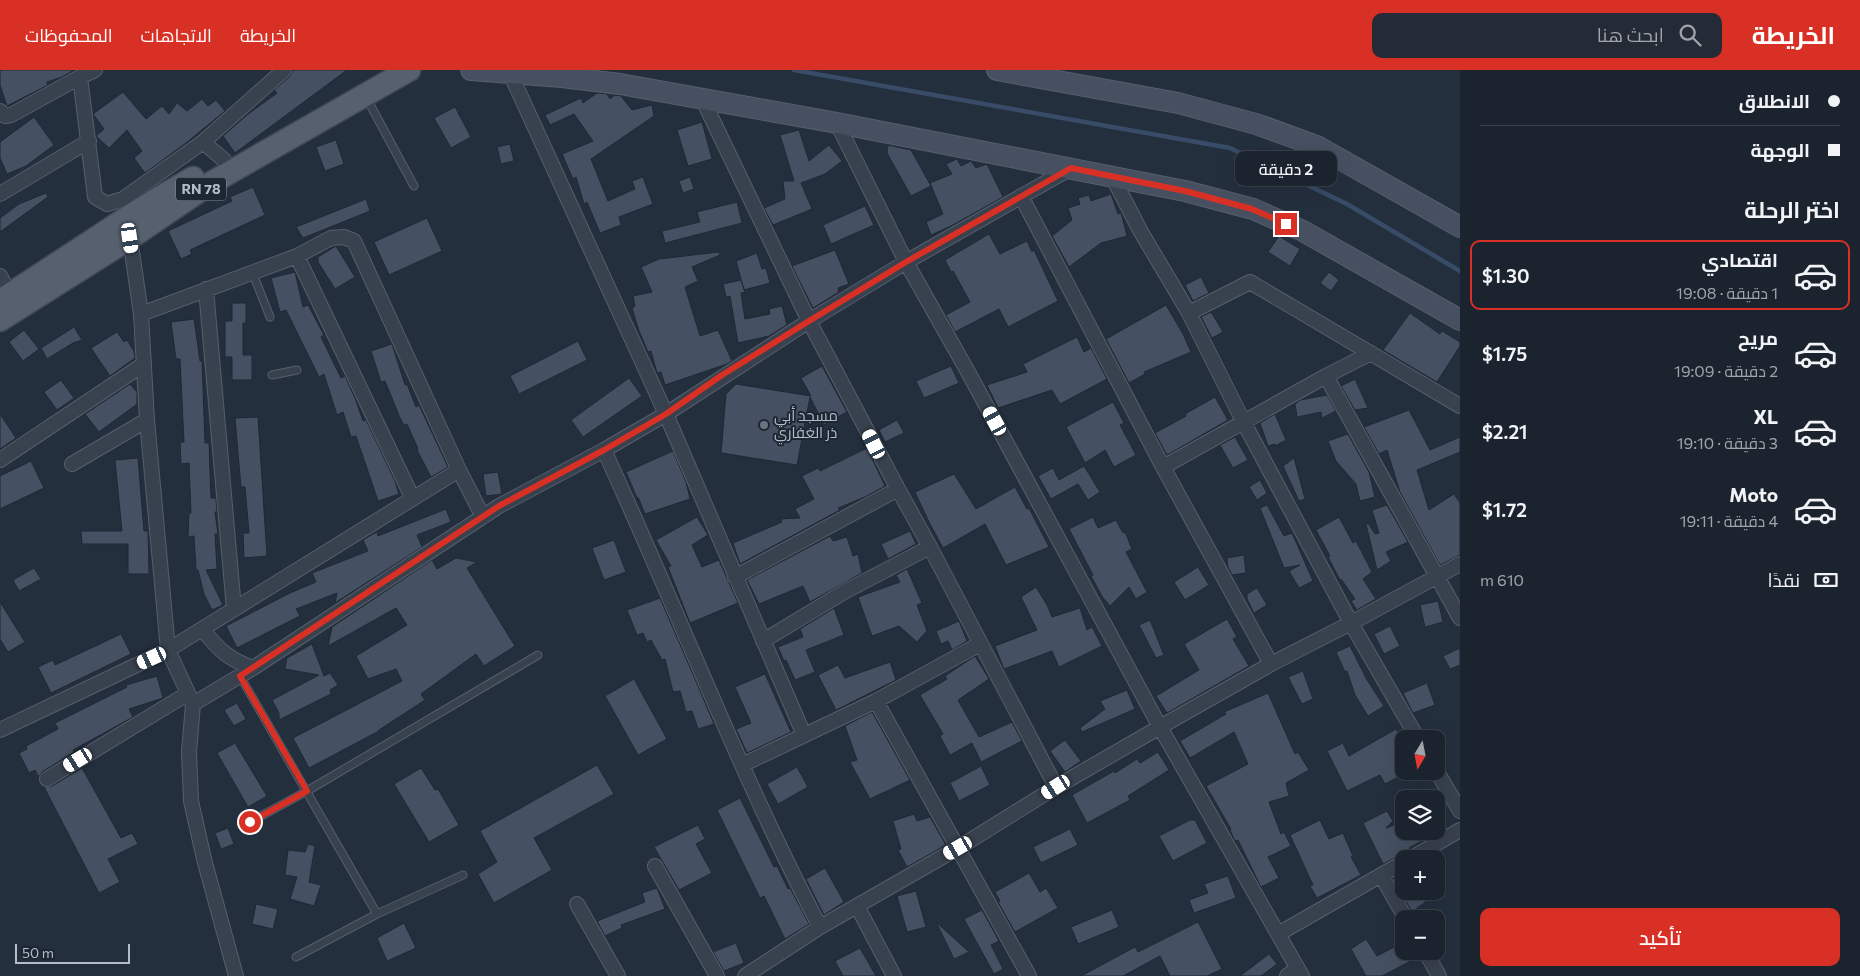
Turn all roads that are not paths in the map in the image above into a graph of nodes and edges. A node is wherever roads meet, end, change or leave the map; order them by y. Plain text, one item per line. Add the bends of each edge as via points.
1 (95, 70) edge
2 (284, 70) edge
3 (386, 70) edge
4 (409, 70) edge
5 (471, 70) edge
6 (997, 70) edge
7 (510, 73) junction
8 (80, 77) junction
9 (365, 96) junction
10 (702, 98) junction
11 (0, 111) edge
12 (837, 123) junction
13 (88, 141) junction
14 (203, 142) junction
15 (224, 160) junction
16 (1071, 168) junction
17 (1112, 176) junction
18 (414, 186) dead end
19 (0, 194) edge
20 (1021, 196) junction
21 (1460, 227) edge
22 (130, 238) junction
23 (297, 256) junction
24 (906, 262) junction
25 (253, 274) junction
26 (3, 290) edge
27 (206, 290) junction
28 (1189, 313) junction
29 (141, 314) junction
30 (270, 317) dead end
31 (0, 320) edge
32 (1460, 320) edge
33 (809, 321) junction
34 (1372, 353) junction
35 (144, 364) junction
36 (298, 370) dead end
37 (272, 375) dead end
38 (1326, 376) junction
39 (1460, 406) edge
40 (666, 414) junction
41 (147, 420) junction
42 (1243, 421) junction
43 (604, 450) junction
44 (0, 460) edge
45 (72, 464) dead end
46 (1164, 467) junction
47 (459, 470) junction
48 (898, 489) junction
49 (413, 498) junction
50 (483, 517) junction
51 (930, 547) junction
52 (1460, 564) edge
53 (1437, 576) junction
54 (735, 577) junction
55 (234, 609) junction
56 (1460, 618) edge
57 (1351, 623) junction
58 (202, 629) junction
59 (763, 641) junction
60 (980, 644) junction
61 (168, 650) junction
62 (538, 655) dead end
63 (1271, 664) junction
64 (253, 668) junction
65 (240, 676) junction
66 (190, 699) junction
67 (876, 701) junction
68 (1160, 727) junction
69 (0, 730) edge
70 (1413, 730) edge
71 (804, 735) junction
72 (742, 765) junction
73 (47, 779) dead end
74 (1442, 780) edge
75 (1056, 787) junction
76 (307, 791) junction
77 (1460, 811) edge
78 (250, 822) dead end
79 (1460, 830) edge
80 (958, 848) junction
81 (1426, 850) edge
82 (655, 866) dead end
83 (1395, 867) edge
84 (463, 875) dead end
85 (1381, 875) junction
86 (577, 904) dead end
87 (857, 906) junction
88 (1401, 910) edge
89 (377, 914) junction
90 (820, 927) junction
91 (1278, 934) junction
92 (296, 957) dead end
93 (1430, 960) edge
94 (1295, 973) edge
95 (752, 974) edge
96 (236, 976) edge
97 (618, 976) edge
98 (717, 976) edge
99 (894, 976) edge
100 (1029, 976) edge
101 (1439, 976) edge

1 - 8 street
2 - 14 street
3 - 15 main road, RN 78
4 - 9 main road, RN 78
5 - 7 street
6 - 21 street via 1178,103 1256,124 1317,146
7 - 10 street via 620,84
7 - 40 street
8 - 11 street via 11,115 5,116
8 - 13 street
9 - 18 lane
9 - 22 main road, RN 78 via 211,183
10 - 12 street
10 - 33 street
12 - 16 street
12 - 24 street
13 - 14 street via 95,198 107,204 123,199
13 - 19 street
14 - 15 street
15 - 26 main road, RN 78
16 - 17 street
16 - 20 street
17 - 28 street
17 - 32 street via 1252,209 1303,231
20 - 24 street
20 - 46 street
22 - 29 street
22 - 31 main road, RN 78
23 - 25 street
23 - 47 street via 331,238 344,237 354,242
23 - 49 street
24 - 33 street
24 - 68 street
25 - 27 street
25 - 30 lane
27 - 29 street
27 - 55 street
28 - 34 street via 1250,282
28 - 42 street
29 - 35 street
33 - 40 street
33 - 48 street
34 - 38 street
34 - 39 street
35 - 41 street
35 - 44 street
36 - 37 lane
38 - 42 street
38 - 53 street
40 - 43 street
40 - 54 street
41 - 45 street
41 - 61 street
42 - 46 street
42 - 57 street
43 - 50 street
43 - 72 street
46 - 63 street
47 - 49 street
47 - 50 street
48 - 51 street
48 - 54 street
49 - 55 street
50 - 64 street
51 - 59 street via 844,592
51 - 60 street
52 - 53 street
53 - 56 street
53 - 57 street
54 - 59 street
55 - 58 street
57 - 63 street
57 - 70 street
58 - 61 street
58 - 64 street via 214,645 234,661
59 - 71 street
60 - 67 street
60 - 75 street
61 - 66 street
61 - 69 street
62 - 76 lane
63 - 68 street
64 - 65 street
65 - 66 street
65 - 76 lane
66 - 73 street
66 - 96 street via 191,801
67 - 71 street
67 - 80 street
68 - 75 street
68 - 91 street
71 - 72 street
72 - 90 street
74 - 77 street
75 - 80 street
76 - 78 lane
76 - 89 lane
79 - 81 street
80 - 87 street
80 - 100 street
82 - 98 street
83 - 85 street
84 - 89 lane
85 - 88 street
85 - 91 street
86 - 97 street
87 - 90 street
87 - 99 street
89 - 92 lane
90 - 95 street
91 - 94 street
93 - 101 street

